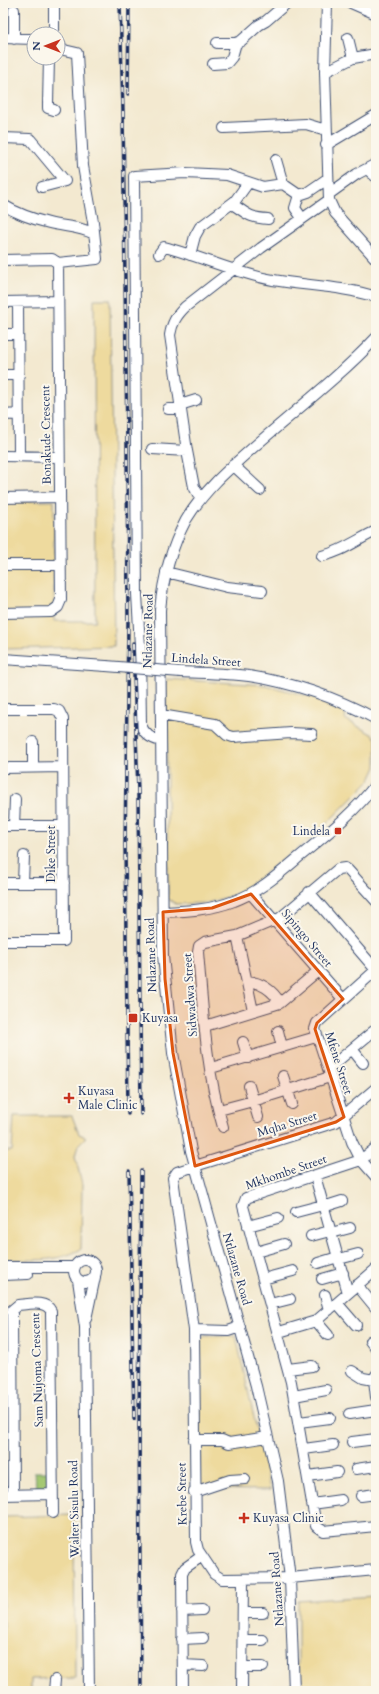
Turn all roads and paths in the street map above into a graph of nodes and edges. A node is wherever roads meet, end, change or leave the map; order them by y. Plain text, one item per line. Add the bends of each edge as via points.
1 (54, 3) edge
2 (287, 3) edge
3 (327, 3) edge
4 (351, 3) edge
5 (14, 10) dead end
6 (376, 14) edge
7 (54, 26) edge
8 (3, 38) edge
9 (14, 38) junction
10 (348, 38) dead end
11 (26, 39) edge
12 (217, 43) dead end
13 (236, 43) junction
14 (66, 50) edge
15 (376, 54) edge
16 (352, 58) junction
17 (213, 64) dead end
18 (49, 66) edge
19 (325, 72) junction
20 (54, 110) dead end
21 (376, 115) edge
22 (224, 128) dead end
23 (326, 130) junction
24 (3, 138) edge
25 (326, 146) junction
26 (276, 160) dead end
27 (372, 166) edge
28 (376, 178) edge
29 (328, 179) junction
30 (248, 183) junction
31 (283, 184) junction
32 (42, 187) dead end
33 (299, 195) junction
34 (329, 197) junction
35 (232, 204) junction
36 (3, 205) edge
37 (302, 218) junction
38 (268, 219) dead end
39 (94, 234) junction
40 (159, 254) dead end
41 (190, 255) junction
42 (376, 259) edge
43 (3, 260) edge
44 (58, 263) junction
45 (234, 270) junction
46 (376, 296) edge
47 (58, 301) junction
48 (3, 302) edge
49 (18, 302) junction
50 (3, 334) edge
51 (18, 334) junction
52 (376, 338) edge
53 (3, 375) edge
54 (19, 375) junction
55 (196, 400) dead end
56 (180, 407) junction
57 (168, 409) dead end
58 (19, 414) junction
59 (3, 415) edge
60 (152, 448) dead end
61 (187, 451) junction
62 (3, 456) edge
63 (20, 456) junction
64 (58, 457) junction
65 (233, 465) junction
66 (260, 490) dead end
67 (198, 494) dead end
68 (60, 497) junction
69 (3, 498) edge
70 (376, 531) edge
71 (322, 556) dead end
72 (3, 564) edge
73 (60, 565) junction
74 (166, 572) junction
75 (262, 591) dead end
76 (3, 613) edge
77 (3, 659) edge
78 (3, 709) edge
79 (161, 715) junction
80 (376, 719) edge
81 (312, 734) dead end
82 (161, 741) junction
83 (33, 742) dead end
84 (33, 767) junction
85 (63, 767) junction
86 (3, 768) edge
87 (376, 784) edge
88 (15, 799) dead end
89 (3, 826) edge
90 (14, 826) junction
91 (63, 826) junction
92 (24, 856) dead end
93 (3, 883) edge
94 (23, 883) junction
95 (64, 883) junction
96 (309, 892) junction
97 (251, 894) junction
98 (376, 901) edge
99 (162, 912) junction
100 (274, 920) junction
101 (237, 936) junction
102 (3, 941) edge
103 (376, 970) edge
104 (318, 971) junction
105 (247, 981) junction
106 (343, 999) junction
107 (280, 1003) junction
108 (253, 1011) junction
109 (205, 1026) junction
110 (376, 1029) edge
111 (278, 1031) dead end
112 (316, 1037) junction
113 (243, 1042) dead end
114 (282, 1047) junction
115 (352, 1049) junction
116 (248, 1058) junction
117 (362, 1063) dead end
118 (211, 1068) junction
119 (329, 1073) junction
120 (283, 1076) dead end
121 (249, 1086) dead end
122 (376, 1088) edge
123 (288, 1090) junction
124 (253, 1101) junction
125 (292, 1104) dead end
126 (219, 1110) junction
127 (258, 1117) dead end
128 (344, 1117) junction
129 (223, 1127) dead end
130 (376, 1148) edge
131 (361, 1160) junction
132 (195, 1166) junction
133 (315, 1176) junction
134 (376, 1176) edge
135 (342, 1201) dead end
136 (323, 1206) junction
137 (296, 1212) dead end
138 (278, 1218) dead end
139 (248, 1226) junction
140 (350, 1228) dead end
141 (331, 1232) junction
142 (311, 1236) dead end
143 (284, 1244) dead end
144 (256, 1252) junction
145 (358, 1254) dead end
146 (338, 1258) junction
147 (318, 1262) dead end
148 (3, 1267) edge
149 (376, 1269) edge
150 (293, 1271) dead end
151 (76, 1273) junction
152 (342, 1273) junction
153 (3, 1275) edge
154 (95, 1277) junction
155 (263, 1279) junction
156 (322, 1279) dead end
157 (357, 1285) junction
158 (348, 1293) junction
159 (325, 1295) dead end
160 (290, 1299) dead end
161 (270, 1304) junction
162 (333, 1306) junction
163 (375, 1307) edge
164 (316, 1321) junction
165 (356, 1325) dead end
166 (85, 1327) junction
167 (240, 1327) junction
168 (194, 1330) junction
169 (278, 1332) junction
170 (328, 1335) dead end
171 (312, 1366) dead end
172 (288, 1369) junction
173 (352, 1371) dead end
174 (375, 1386) edge
175 (326, 1390) dead end
176 (294, 1396) junction
177 (8, 1404) edge
178 (376, 1410) edge
179 (349, 1414) dead end
180 (330, 1418) dead end
181 (299, 1422) junction
182 (268, 1437) junction
183 (376, 1439) edge
184 (194, 1440) junction
185 (352, 1442) dead end
186 (333, 1445) dead end
187 (304, 1449) junction
188 (376, 1466) edge
189 (356, 1469) dead end
190 (337, 1472) dead end
191 (308, 1476) junction
192 (245, 1479) dead end
193 (194, 1492) junction
194 (52, 1494) junction
195 (376, 1494) edge
196 (8, 1495) edge
197 (361, 1496) dead end
198 (341, 1500) dead end
199 (312, 1504) junction
200 (53, 1513) dead end
201 (376, 1526) edge
202 (202, 1556) junction
203 (376, 1570) edge
204 (290, 1578) junction
205 (243, 1580) junction
206 (202, 1610) dead end
207 (182, 1611) junction
208 (243, 1613) junction
209 (263, 1613) dead end
210 (182, 1638) junction
211 (203, 1638) dead end
212 (242, 1640) junction
213 (263, 1640) dead end
214 (183, 1665) junction
215 (203, 1666) dead end
216 (242, 1667) junction
217 (262, 1667) dead end
218 (55, 1680) dead end
219 (54, 1691) edge
220 (89, 1691) edge
221 (183, 1691) edge
222 (242, 1691) edge
223 (294, 1691) edge

1 - 7 street
2 - 13 street via 246,38
3 - 19 street
4 - 6 street
5 - 9 street
8 - 9 street
9 - 11 street
10 - 16 street
12 - 13 street
13 - 17 street via 232,57 227,63
14 - 39 street via 77,53 83,166
15 - 16 street
16 - 19 street
18 - 20 street via 48,108
19 - 23 street
21 - 25 street
22 - 23 street via 306,124
23 - 25 street
24 - 32 street via 30,139 65,182
25 - 29 street
26 - 31 street
27 - 28 street
27 - 34 street via 357,174
29 - 33 street
29 - 34 street
30 - 31 street via 263,187
30 - 35 street
30 - 82 street via 228,175 185,172 134,176 137,594 141,653 141,725 148,735
31 - 33 street
33 - 37 street via 295,208
34 - 37 street
34 - 42 street via 335,213
35 - 38 street via 240,207 252,218
35 - 41 street via 200,227
36 - 39 street via 20,215 49,223 85,228
37 - 45 street
39 - 44 street via 97,259
40 - 41 street via 164,247
41 - 45 street
43 - 44 street via 52,259
44 - 47 street, Bonakude Crescent
45 - 46 street via 272,279 348,289
45 - 56 street via 185,307 172,325 170,335
47 - 49 street
47 - 64 street, Bonakude Crescent
48 - 49 street
49 - 51 street
50 - 51 street
51 - 54 street
52 - 65 street, Ntlazane Road
53 - 54 street
54 - 58 street
55 - 56 street
56 - 57 street
56 - 61 street
58 - 59 street
58 - 63 street
60 - 61 street
61 - 67 street via 194,487
62 - 63 street
63 - 64 street
64 - 68 street, Bonakude Crescent
65 - 66 street
65 - 74 street, Ntlazane Road via 210,488 186,520
68 - 69 street
68 - 73 street, Bonakude Crescent
70 - 71 street via 336,552
72 - 73 street
73 - 76 street, Bonakude Crescent via 58,607 51,612
74 - 75 street via 227,587
74 - 79 street, Ntlazane Road via 160,610
77 - 80 street, Lindela Street, bridge via 247,676 329,696
78 - 85 street, Dike Street via 59,711 63,719
79 - 81 street via 215,724 233,737
79 - 82 street, Ntlazane Road
82 - 99 street, Ntlazane Road
83 - 84 street
84 - 85 street
84 - 86 street
85 - 91 street, Dike Street
87 - 97 street via 349,815 273,879
88 - 90 street
89 - 90 street
90 - 91 street
91 - 95 street, Dike Street
92 - 94 street
93 - 94 street
94 - 95 street
95 - 102 street, Dike Street via 64,941
96 - 98 street, Sidwadwa Street via 338,869 345,868
96 - 100 street, Sidwadwa Street via 280,918
96 - 103 street
97 - 99 street via 212,908
97 - 100 street, Sipingo Street
99 - 132 street, Ntlazane Road via 165,979 173,1053
100 - 101 street, Sidwadwa Street
100 - 104 street, Sipingo Street
101 - 105 street
101 - 109 street, Sidwadwa Street via 205,942 199,946
103 - 106 street, Mfene Street
104 - 106 street, Sipingo Street
104 - 107 street
105 - 107 street via 262,984
105 - 108 street
106 - 112 street, Mfene Street via 317,1023
107 - 108 street
108 - 109 street
109 - 118 street, Sidwadwa Street
110 - 115 street
111 - 114 street
112 - 114 street
112 - 119 street, Mfene Street
113 - 116 street
114 - 116 street
115 - 117 street
115 - 119 street
116 - 118 street
118 - 126 street, Sidwadwa Street
119 - 123 street
119 - 128 street, Mfene Street
120 - 123 street
121 - 124 street
122 - 128 street, Mqha Street
123 - 124 street
123 - 125 street
124 - 126 street
124 - 127 street
126 - 129 street, Sidwadwa Street
128 - 131 street, Mfene Street
128 - 132 street, Mqha Street via 336,1122
130 - 131 street, Mkhombe Street
131 - 133 street, Mkhombe Street
131 - 134 street
132 - 167 street, Ntlazane Road
132 - 168 street, Krebe Street via 176,1173 174,1178
133 - 136 street
133 - 139 street, Mkhombe Street via 246,1198 243,1206
135 - 136 street
136 - 137 street
136 - 141 street
138 - 139 street
139 - 144 street, Mkhombe Street
140 - 141 street
141 - 142 street
141 - 146 street
143 - 144 street
144 - 155 street, Mkhombe Street
145 - 146 street
146 - 147 street
146 - 152 street
148 - 151 street
149 - 157 street
150 - 155 street
151 - 153 street
151 - 154 street via 81,1282 89,1282
151 - 154 street via 82,1260 91,1261 97,1269
151 - 166 street, Walter Sisulu Road
152 - 156 street
152 - 158 street
154 - 166 street, Walter Sisulu Road
155 - 161 street, Mkhombe Street
157 - 158 street
157 - 163 street
158 - 162 street
159 - 162 street
160 - 161 street
161 - 169 street, Mkhombe Street
162 - 164 street
162 - 165 street
164 - 169 street
164 - 170 street
166 - 220 street, Walter Sisulu Road
167 - 168 street via 228,1331
167 - 182 street, Ntlazane Road
168 - 184 street, Krebe Street
169 - 172 street, Mkhombe Street
171 - 172 street
172 - 176 street, Mkhombe Street
173 - 174 street
175 - 176 street
176 - 181 street, Mkhombe Street
177 - 194 street, Sam Nujoma Crescent via 12,1310 18,1305 43,1304 51,1312
177 - 196 street, Sam Nujoma Crescent
178 - 179 street
180 - 181 street
181 - 187 street, Mkhombe Street
182 - 184 street via 229,1443 222,1440
182 - 204 street, Ntlazane Road via 278,1481
183 - 185 street
184 - 193 street, Krebe Street
186 - 187 street
187 - 191 street, Mkhombe Street
188 - 189 street
190 - 191 street
191 - 199 street, Mkhombe Street
192 - 193 street via 230,1480
193 - 202 street, Krebe Street via 196,1542
194 - 196 street
194 - 200 street, Sam Nujoma Crescent
195 - 197 street
198 - 199 street
199 - 201 street, Mkhombe Street via 315,1522 320,1530
202 - 205 street, Krebe Street via 219,1578
202 - 207 street via 183,1571
203 - 204 street
204 - 205 street, Krebe Street
204 - 223 street, Ntlazane Road
205 - 208 street
206 - 207 street
207 - 210 street
208 - 209 street
208 - 212 street
210 - 211 street
210 - 214 street
212 - 213 street
212 - 216 street
214 - 215 street
214 - 221 street
216 - 217 street
216 - 222 street
218 - 219 street

